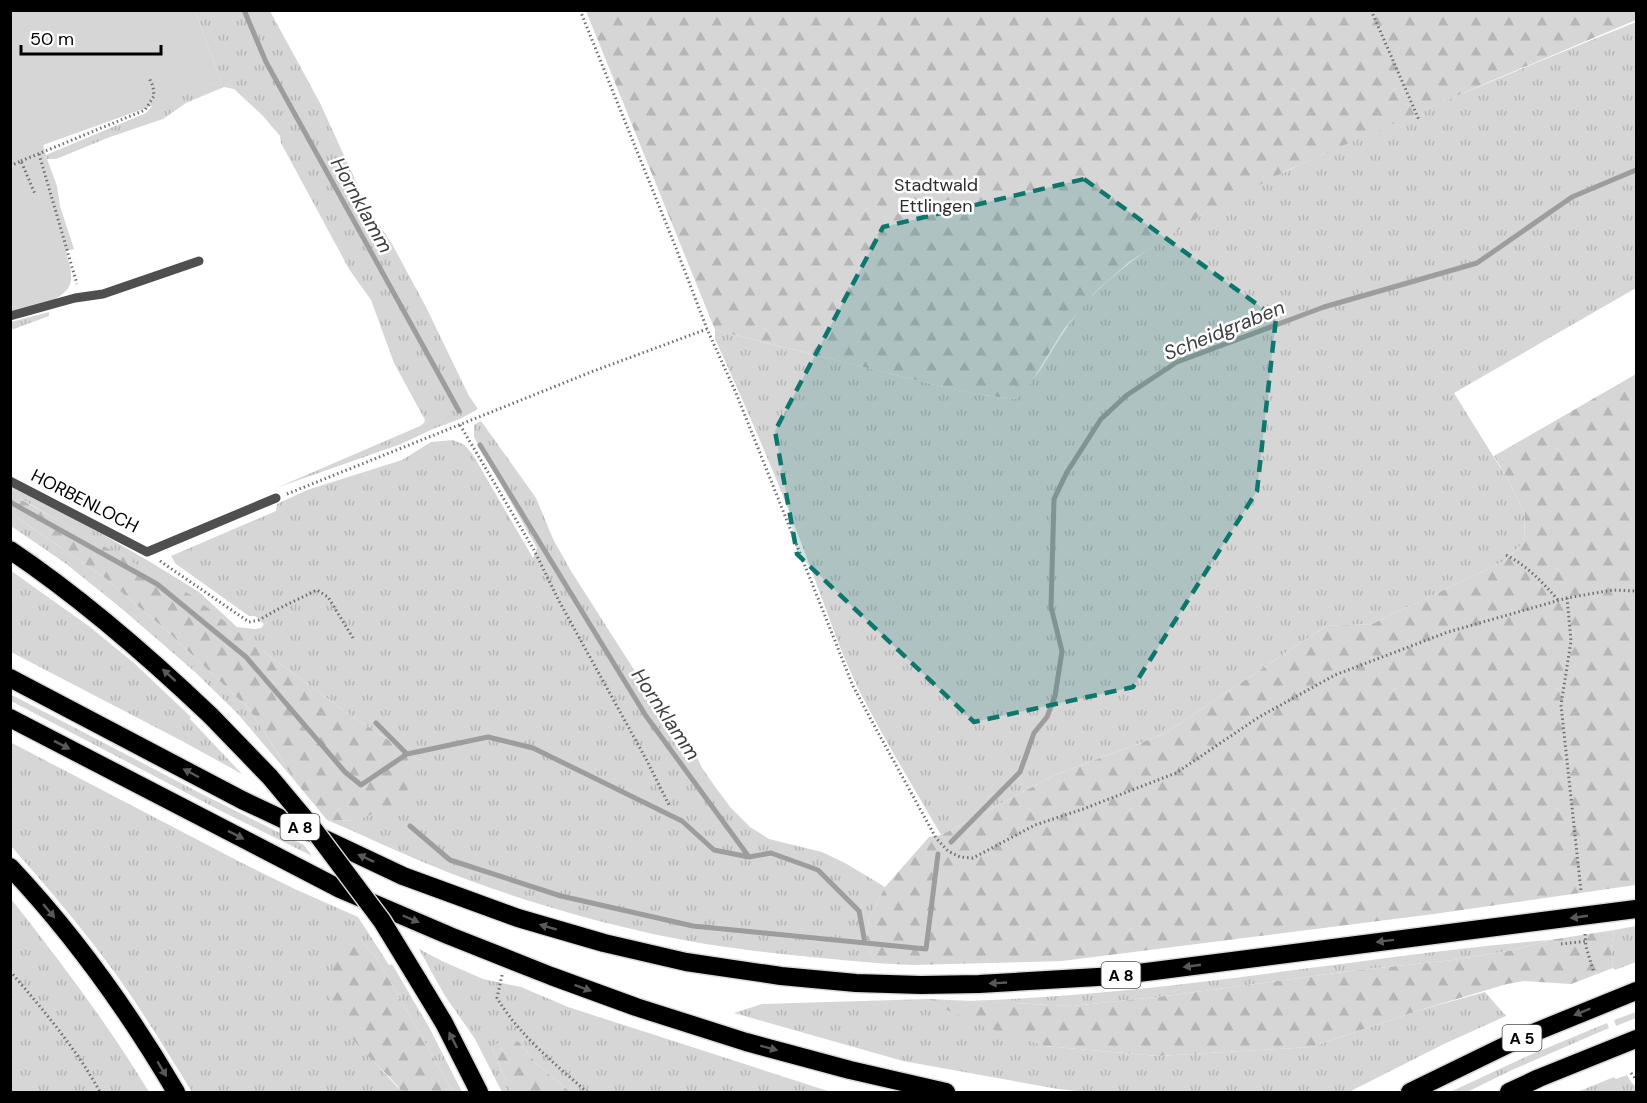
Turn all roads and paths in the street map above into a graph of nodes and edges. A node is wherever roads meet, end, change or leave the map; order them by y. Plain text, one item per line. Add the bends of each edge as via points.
1 (580, 10) edge
2 (1371, 10) edge
3 (149, 78) dead end
4 (1419, 120) dead end
5 (39, 154) junction
6 (21, 161) junction
7 (10, 166) edge
8 (34, 194) dead end
9 (199, 261) dead end
10 (81, 297) junction
11 (10, 316) edge
12 (707, 328) junction
13 (460, 425) junction
14 (10, 481) edge
15 (276, 498) joint
16 (10, 550) edge
17 (147, 552) junction
18 (1506, 555) dead end
19 (1636, 591) edge
20 (1567, 598) junction
21 (1559, 601) junction
22 (353, 638) dead end
23 (10, 678) edge
24 (10, 718) edge
25 (669, 805) dead end
26 (10, 867) edge
27 (1581, 891) dead end
28 (1636, 909) edge
29 (1585, 933) dead end
30 (1587, 941) junction
31 (1561, 944) dead end
32 (506, 958) junction
33 (10, 971) edge
34 (1594, 973) dead end
35 (1636, 991) edge
36 (1636, 1039) edge
37 (1631, 1073) dead end
38 (1636, 1079) edge
39 (100, 1092) edge
40 (176, 1092) edge
41 (479, 1092) edge
42 (587, 1092) edge
43 (946, 1092) edge
44 (1410, 1092) edge
45 (1509, 1092) edge

1 - 12 path
2 - 4 path
3 - 5 path via 154,96 145,110
5 - 6 path
5 - 10 path
6 - 7 path
6 - 8 path
9 - 10 lane via 103,294
10 - 11 lane
12 - 13 path
12 - 21 path via 853,686 936,838 960,857 973,858 1035,825 1176,773 1259,717 1335,675 1448,632
13 - 15 path
13 - 25 path via 534,550
14 - 17 lane, HORBENLOCH
15 - 17 lane, HORBENLOCH
41 -> 16 highway, A 8, bridge via 444,1023 382,921 270,777 169,675 97,614
17 - 22 path via 249,622 317,590 328,597
18 - 21 path via 1539,579
19 - 20 path via 1613,590
20 - 21 path
20 - 27 path via 1571,641 1561,705
28 -> 23 highway, A 8 via 1115,976 921,985 769,975 686,962 604,943 518,918 403,876 242,800
24 -> 32 highway, A 8 via 340,889
26 -> 40 highway via 75,943
29 - 30 path
30 - 31 path
30 - 34 path
32 - 42 path via 497,998 536,1046
32 -> 43 highway, A 8 via 636,1007 746,1042
33 - 39 path via 64,1037
35 -> 44 highway, A 5 via 1523,1037
36 - 45 highway, A 5
37 - 38 path

